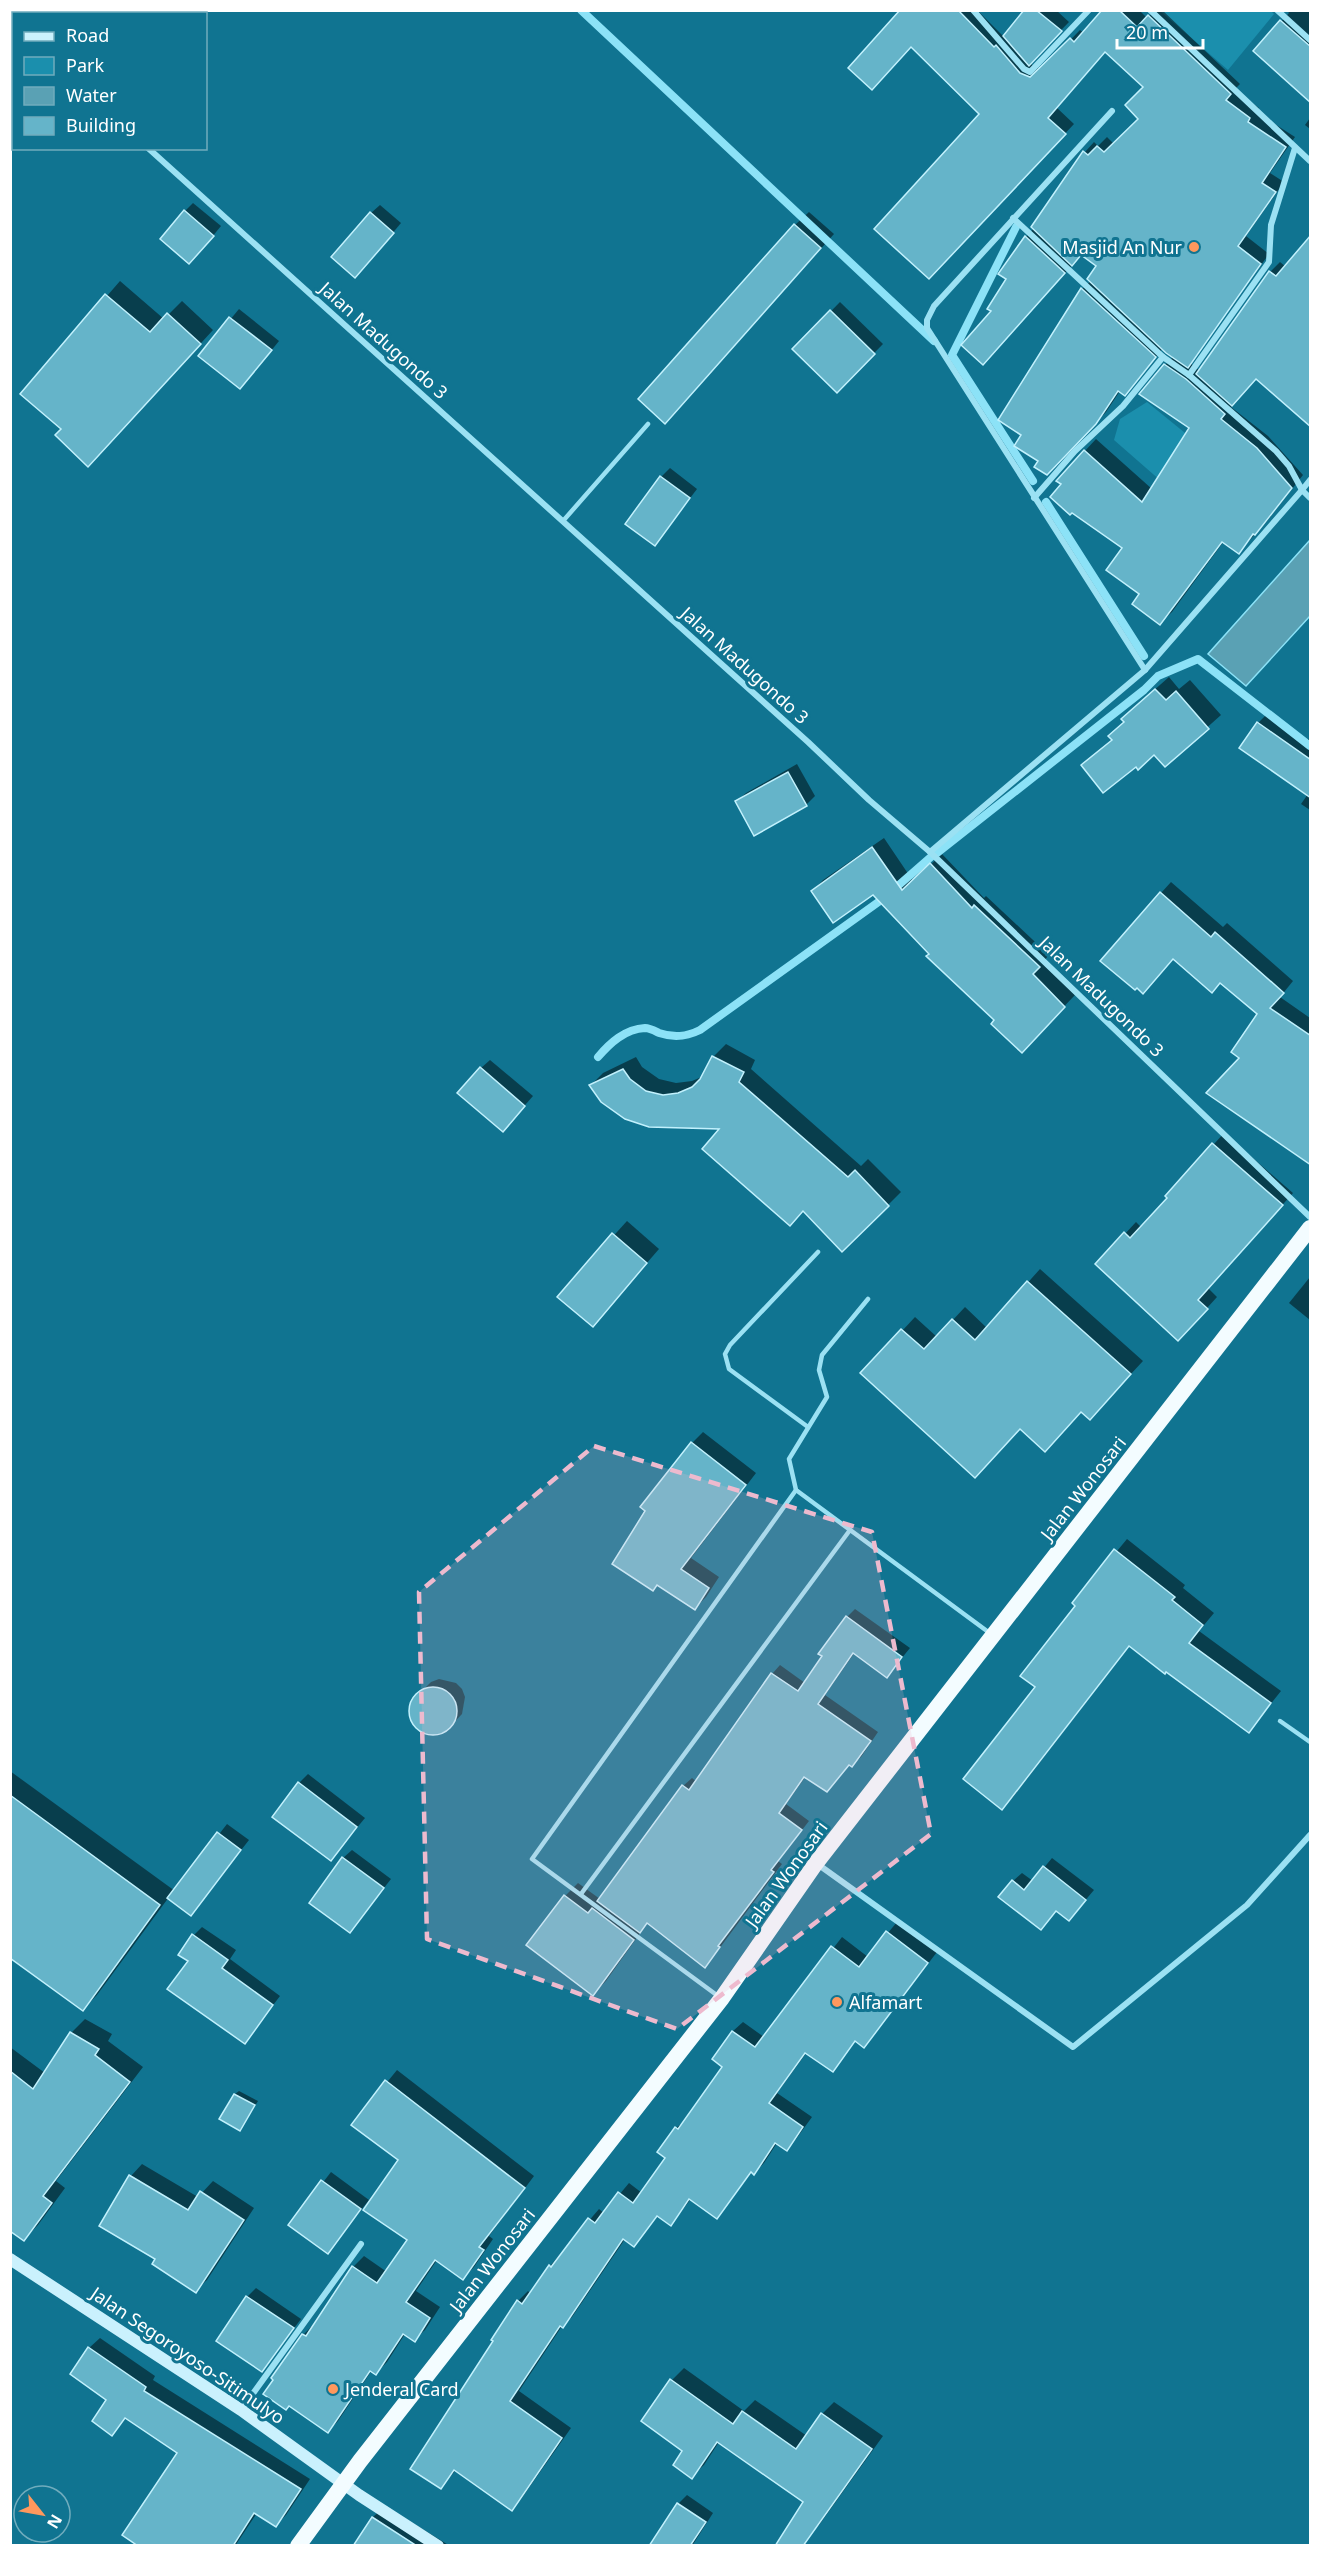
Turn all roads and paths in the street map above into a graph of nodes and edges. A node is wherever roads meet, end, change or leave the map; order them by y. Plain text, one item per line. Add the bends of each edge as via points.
1 (973, 10) edge
2 (1089, 10) edge
3 (1150, 10) edge
4 (1277, 10) edge
5 (1311, 40) edge
6 (1112, 111) dead end
7 (1295, 148) junction
8 (150, 150) edge
9 (1311, 161) edge
10 (1013, 218) junction
11 (1163, 357) junction
12 (1189, 375) junction
13 (648, 424) dead end
14 (1311, 480) edge
15 (1302, 490) junction
16 (1035, 498) junction
17 (1311, 498) edge
18 (563, 521) junction
19 (1149, 666) junction
20 (930, 852) junction
21 (1311, 1217) edge
22 (1311, 1228) edge
23 (818, 1252) dead end
24 (868, 1299) dead end
25 (808, 1427) junction
26 (796, 1490) junction
27 (850, 1530) junction
28 (993, 1635) junction
29 (1280, 1721) dead end
30 (1311, 1742) edge
31 (1311, 1835) edge
32 (816, 1863) junction
33 (581, 1894) junction
34 (722, 1998) junction
35 (361, 2244) dead end
36 (10, 2259) edge
37 (241, 2410) junction
38 (343, 2484) junction
39 (298, 2546) edge
40 (438, 2546) edge

1 - 2 street via 1030,72
3 - 7 street
4 - 5 street
6 - 10 street
7 - 9 street
7 - 12 street via 1271,225 1269,262
8 - 18 street, Jalan Madugondo 3
10 - 11 street
10 - 16 street via 934,306 927,328
11 - 12 street
11 - 16 street via 1123,406 1075,451
12 - 15 street via 1276,451
13 - 18 lane
14 - 15 street
15 - 17 street
15 - 19 street
16 - 19 street
18 - 20 street, Jalan Madugondo 3
19 - 20 street
20 - 21 street, Jalan Madugondo 3
22 - 28 highway, Jalan Wonosari
23 - 25 lane via 725,1354 729,1369
24 - 25 lane via 822,1355 819,1370 827,1397
25 - 26 lane via 789,1459
26 - 27 lane
26 - 33 lane via 532,1859
27 - 28 lane
27 - 33 lane
28 - 32 highway, Jalan Wonosari
29 - 30 lane
31 - 32 street via 1247,1905 1073,2047
32 - 34 highway, Jalan Wonosari
33 - 34 lane
34 - 38 highway, Jalan Wonosari
35 - 37 street
36 - 37 main road, Jalan Segoroyoso-Sitimulyo
37 - 38 main road, Jalan Segoroyoso-Sitimulyo
38 - 39 highway, Jalan Wonosari
38 - 40 main road, Jalan Segoroyoso-Sitimulyo

